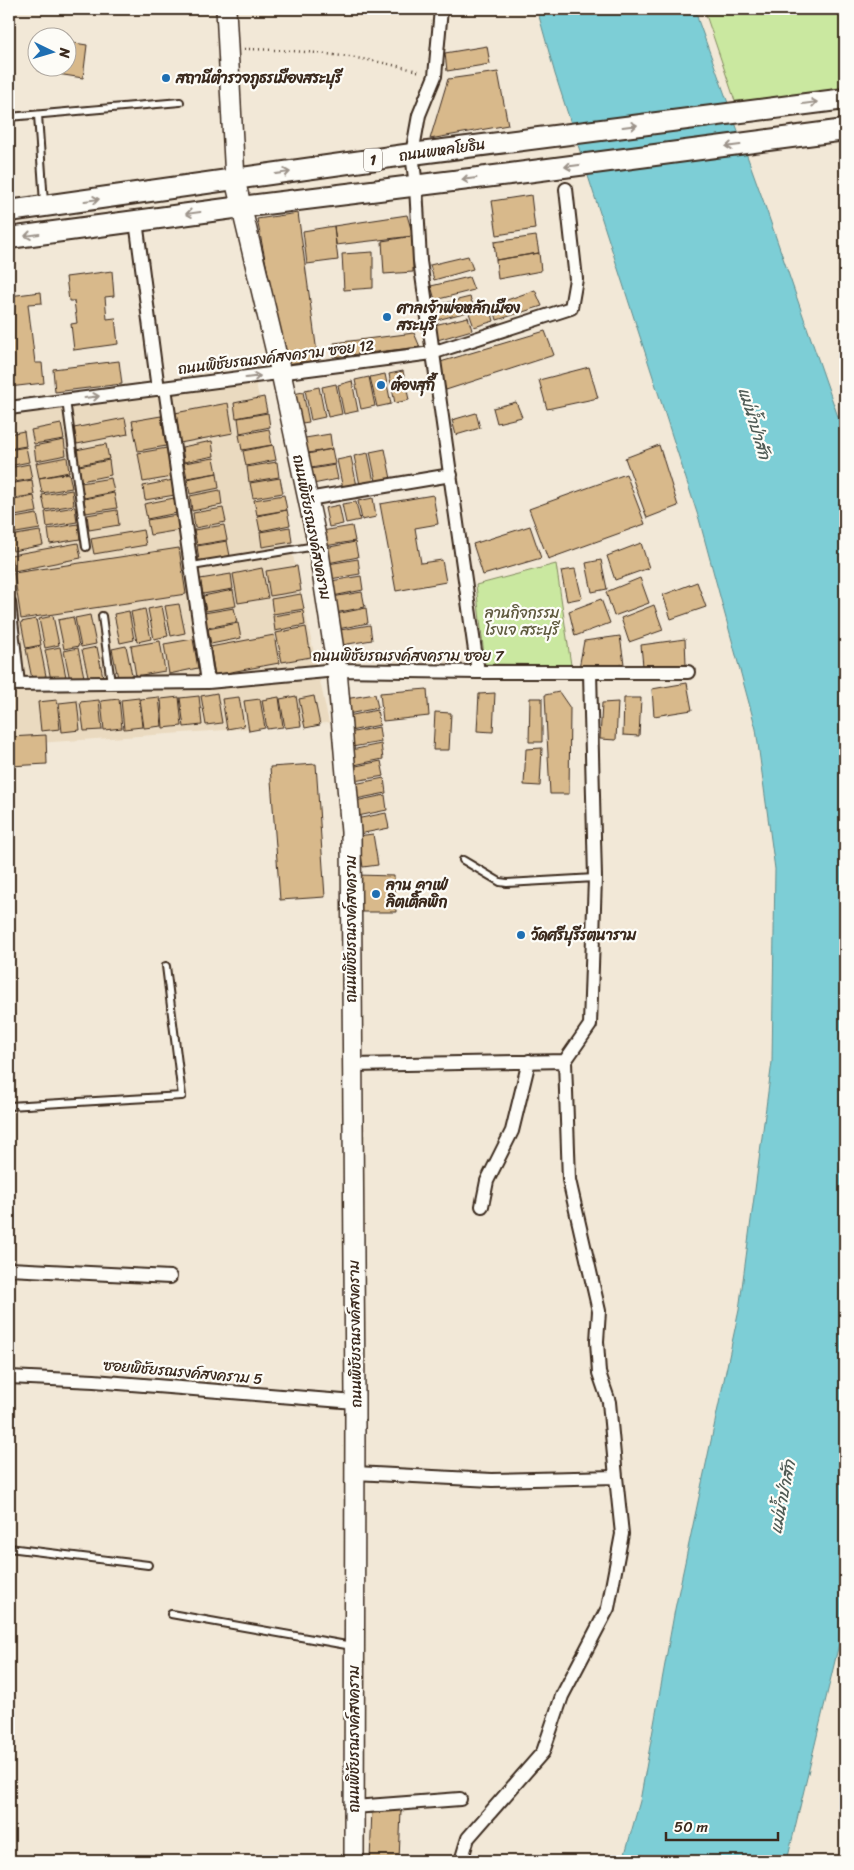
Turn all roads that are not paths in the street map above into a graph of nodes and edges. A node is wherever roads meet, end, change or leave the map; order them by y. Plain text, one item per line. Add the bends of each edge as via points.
1 (226, 9) edge
2 (441, 9) edge
3 (845, 98) edge
4 (180, 102) dead end
5 (38, 115) junction
6 (9, 117) edge
7 (845, 130) edge
8 (412, 154) junction
9 (235, 180) junction
10 (416, 186) junction
11 (566, 189) dead end
12 (44, 207) junction
13 (241, 207) junction
14 (9, 211) edge
15 (136, 221) junction
16 (9, 238) edge
17 (432, 354) junction
18 (281, 373) junction
19 (162, 388) junction
20 (66, 400) junction
21 (9, 408) edge
22 (451, 475) junction
23 (308, 499) junction
24 (318, 546) junction
25 (86, 547) dead end
26 (192, 566) junction
27 (9, 603) edge
28 (102, 616) dead end
29 (337, 670) junction
30 (478, 672) junction
31 (590, 672) junction
32 (688, 672) dead end
33 (208, 682) junction
34 (111, 683) junction
35 (13, 684) edge
36 (462, 860) dead end
37 (595, 878) junction
38 (166, 966) dead end
39 (529, 1061) junction
40 (565, 1061) junction
41 (352, 1065) junction
42 (9, 1106) edge
43 (482, 1206) dead end
44 (9, 1269) edge
45 (170, 1277) dead end
46 (9, 1377) edge
47 (355, 1402) junction
48 (355, 1473) junction
49 (616, 1477) junction
50 (9, 1548) edge
51 (148, 1564) dead end
52 (171, 1614) dead end
53 (355, 1647) junction
54 (460, 1799) dead end
55 (354, 1807) junction
56 (354, 1861) edge
57 (461, 1861) edge

1 - 9 street, ถนนพิชัยรณรงค์สงคราม
2 - 8 street via 435,76 419,115
8 -> 3 main road, ถนนพหลโยธิน / 1
4 - 5 lane
5 - 6 lane
5 - 12 lane
7 -> 10 main road, ถนนพหลโยธิน / 1
9 -> 8 main road, ถนนพหลโยธิน / 1
8 - 10 street
12 -> 9 main road, ถนนพหลโยธิน / 1
9 - 13 street, ถนนพิชัยรณรงค์สงคราม
10 - 13 main road, ถนนพหลโยธิน / 1
10 - 17 street via 420,261
11 - 17 street, ถนนพิชัยรณรงค์สงคราม ซอย 12 via 576,279 571,308
12 - 14 main road, ถนนพหลโยธิน / 1
13 -> 15 main road, ถนนพหลโยธิน / 1
13 - 18 street, ถนนพิชัยรณรงค์สงคราม
15 -> 16 main road, ถนนพหลโยธิน / 1
15 - 19 street
17 - 18 street, ถนนพิชัยรณรงค์สงคราม ซอย 12
17 - 22 street
19 -> 18 street, ถนนพิชัยรณรงค์สงคราม ซอย 12
18 - 23 street, ถนนพิชัยรณรงค์สงคราม
20 -> 19 street, ถนนพิชัยรณรงค์สงคราม ซอย 12
19 - 26 street
20 - 21 street, ถนนพิชัยรณรงค์สงคราม ซอย 12
20 - 25 lane
22 - 23 street
22 - 30 street
23 - 24 street, ถนนพิชัยรณรงค์สงคราม
24 - 26 lane
24 - 29 street, ถนนพิชัยรณรงค์สงคราม
26 - 33 street
27 - 35 street
28 - 34 lane
29 - 30 street, ถนนพิชัยรณรงค์สงคราม ซอย 7
29 - 33 street, ถนนพิชัยรณรงค์สงคราม ซอย 7
29 - 41 street, ถนนพิชัยรณรงค์สงคราม via 351,832
30 - 31 street, ถนนพิชัยรณรงค์สงคราม ซอย 7
31 - 32 street, ถนนพิชัยรณรงค์สงคราม ซอย 7
31 - 37 street
33 - 34 street, ถนนพิชัยรณรงค์สงคราม ซอย 7
34 - 35 street, ถนนพิชัยรณรงค์สงคราม ซอย 7
36 - 37 lane via 507,883
37 - 40 street via 590,1025
38 - 42 lane via 182,1096
39 - 40 street
39 - 41 street
39 - 43 street via 512,1131 487,1181
40 - 49 street via 569,1180 599,1311 599,1373 609,1402
41 - 47 street, ถนนพิชัยรณรงค์สงคราม
44 - 45 street
46 - 47 street, ซอยพิชัยรณรงค์สงคราม 5
47 - 48 street, ถนนพิชัยรณรงค์สงคราม
48 - 49 street via 492,1480
48 - 53 street, ถนนพิชัยรณรงค์สงคราม
49 - 57 street via 622,1534 608,1608 562,1696 543,1752 468,1838
50 - 51 lane
52 - 53 lane
53 - 55 street, ถนนพิชัยรณรงค์สงคราม
54 - 55 street
55 - 56 street, ถนนพิชัยรณรงค์สงคราม

